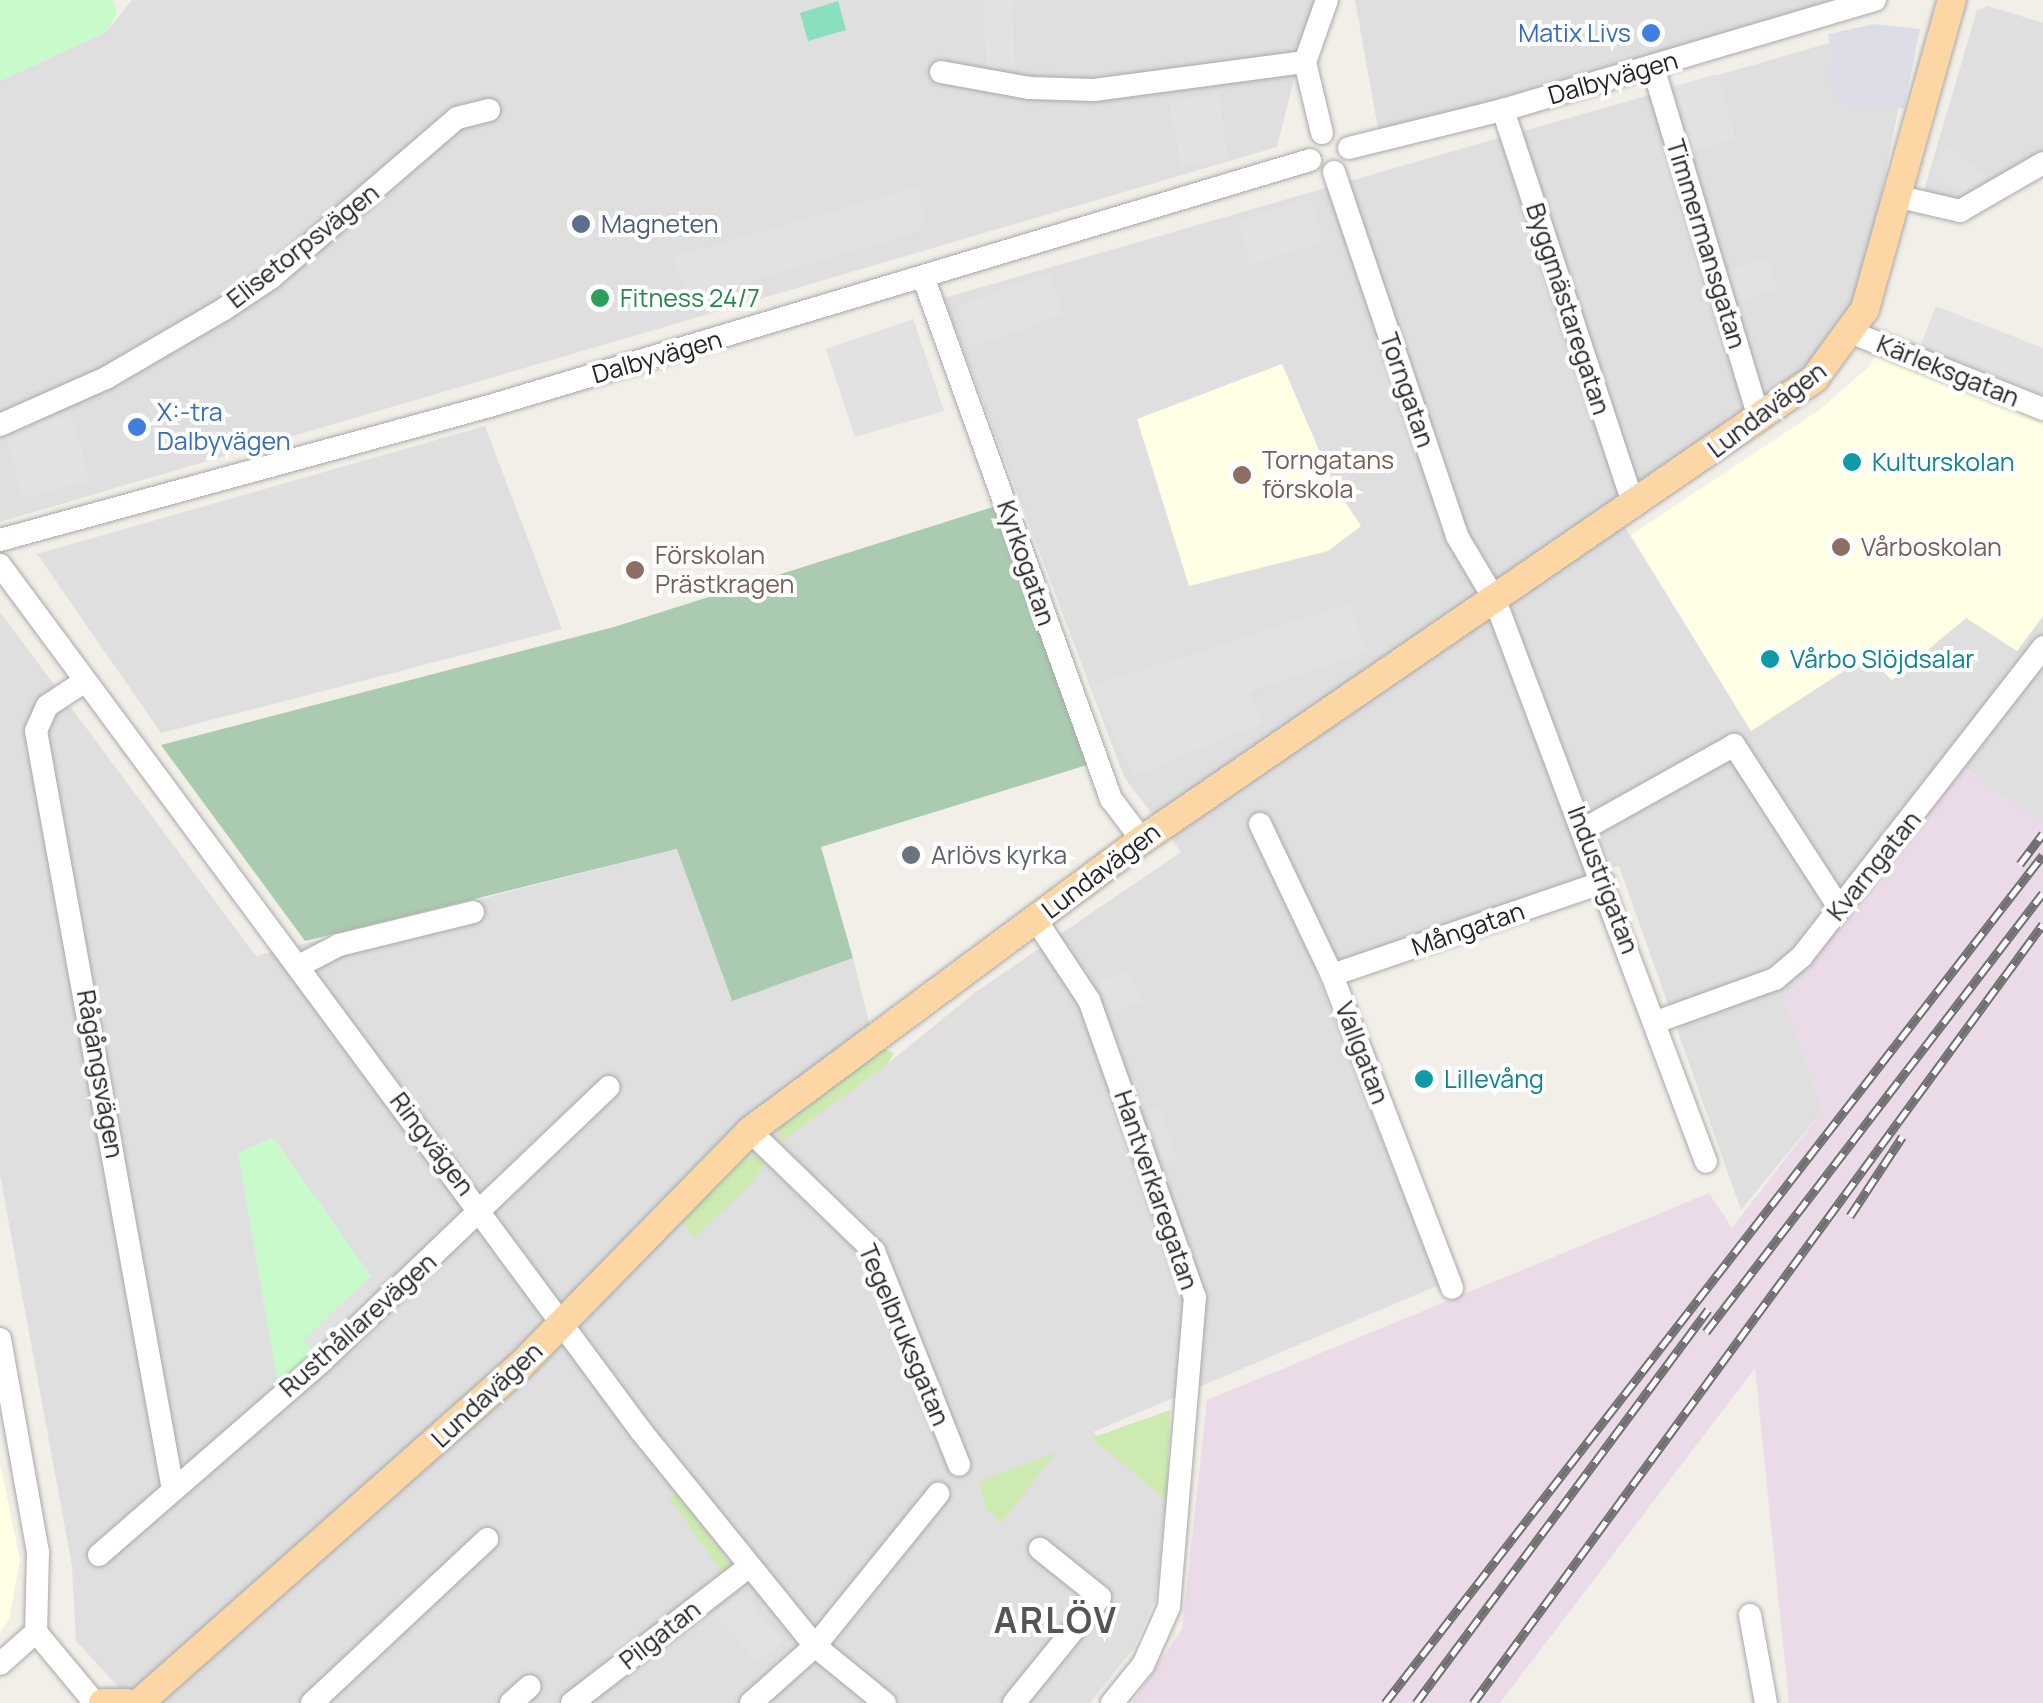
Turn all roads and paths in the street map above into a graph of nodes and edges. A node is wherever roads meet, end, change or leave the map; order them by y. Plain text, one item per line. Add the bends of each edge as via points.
1 (1326, 0) edge
2 (1794, 0) edge
3 (1875, 0) edge
4 (1952, 0) edge
5 (1800, 24) junction
6 (1305, 62) junction
7 (1653, 67) junction
8 (940, 72) dead end
9 (489, 110) dead end
10 (1504, 110) junction
11 (1322, 133) junction
12 (1350, 148) junction
13 (1310, 160) junction
14 (2043, 164) edge
15 (1334, 172) junction
16 (1900, 197) junction
17 (924, 279) junction
18 (1853, 332) junction
19 (2043, 408) edge
20 (1759, 420) junction
21 (0, 425) edge
22 (1634, 506) junction
23 (0, 540) edge
24 (0, 565) edge
25 (1495, 600) junction
26 (2043, 647) edge
27 (85, 681) junction
28 (1260, 824) dead end
29 (1584, 829) junction
30 (1142, 840) junction
31 (1604, 882) junction
32 (1840, 909) junction
33 (473, 912) dead end
34 (1036, 920) junction
35 (299, 966) junction
36 (1332, 976) junction
37 (1656, 1022) junction
38 (608, 1088) dead end
39 (750, 1131) junction
40 (1706, 1162) dead end
41 (481, 1210) junction
42 (1452, 1288) dead end
43 (564, 1320) junction
44 (0, 1338) edge
45 (958, 1465) dead end
46 (172, 1490) junction
47 (938, 1494) dead end
48 (487, 1539) dead end
49 (1040, 1549) dead end
50 (99, 1555) dead end
51 (747, 1568) junction
52 (1750, 1615) dead end
53 (36, 1632) junction
54 (816, 1646) junction
55 (0, 1664) edge
56 (530, 1686) dead end
57 (95, 1703) edge
58 (103, 1703) edge
59 (127, 1703) edge
60 (139, 1703) edge
61 (312, 1703) edge
62 (511, 1703) edge
63 (572, 1703) edge
64 (751, 1703) edge
65 (885, 1703) edge
66 (1014, 1703) edge
67 (1112, 1703) edge
68 (1766, 1703) edge

1 - 6 street
2 - 5 street
3 - 5 street, Dalbyvägen
4 - 16 main road, Lundavägen
5 - 7 street, Dalbyvägen
6 - 8 street via 1094,90 1029,88
6 - 11 street
7 - 10 street, Dalbyvägen
7 - 20 street, Timmermansgatan
9 - 21 street, Elisetorpsvägen via 458,118 253,290 106,378
10 - 12 street, Dalbyvägen
10 - 22 street, Byggmästaregatan
11 - 12 street via 1339,134
11 - 13 street via 1311,144
12 - 15 street via 1347,163
13 - 15 street
13 - 17 street, Dalbyvägen
14 - 16 street via 1960,211
15 - 25 street, Torngatan via 1462,547
16 - 18 main road, Lundavägen
17 - 23 street, Dalbyvägen
17 - 30 street, Kyrkogatan via 1111,799
18 - 19 street, Kärleksgatan
18 - 20 main road, Lundavägen via 1814,378
20 - 22 main road, Lundavägen
22 - 25 main road, Lundavägen
24 - 27 street, Ringvägen
25 - 29 street, Industrigatan
25 - 30 main road, Lundavägen
26 - 32 street, Kvarngatan
27 - 35 street, Ringvägen
27 - 46 street, Rågångsvägen via 47,706 36,731
28 - 36 street, Vallgatan
29 - 31 street, Industrigatan
29 - 32 street via 1734,746
30 - 34 main road, Lundavägen
31 - 36 street, Mångatan
31 - 37 street, Industrigatan
32 - 37 street, Kvarngatan via 1774,979
33 - 35 street via 339,945
34 - 39 main road, Lundavägen
34 - 67 street, Hantverkaregatan via 1089,1000 1195,1297 1169,1606 1143,1665
35 - 41 street, Ringvägen
36 - 42 street, Vallgatan
37 - 40 street, Industrigatan
38 - 41 street, Rusthållarevägen
39 - 43 main road, Lundavägen
39 - 45 street, Tegelbruksgatan via 874,1251
41 - 43 street, Ringvägen
41 - 46 street, Rusthållarevägen
43 - 51 street, Ringvägen
43 - 60 main road, Lundavägen
44 - 53 street via 38,1552
46 - 50 street, Rusthållarevägen
47 - 54 street
48 - 61 street
49 - 66 street via 1100,1597
51 - 54 street, Ringvägen
51 - 63 street, Pilgatan
52 - 68 street
53 - 55 street
53 - 57 street
54 - 64 street
54 - 65 street, Ringvägen
56 - 62 street
58 - 59 main road

